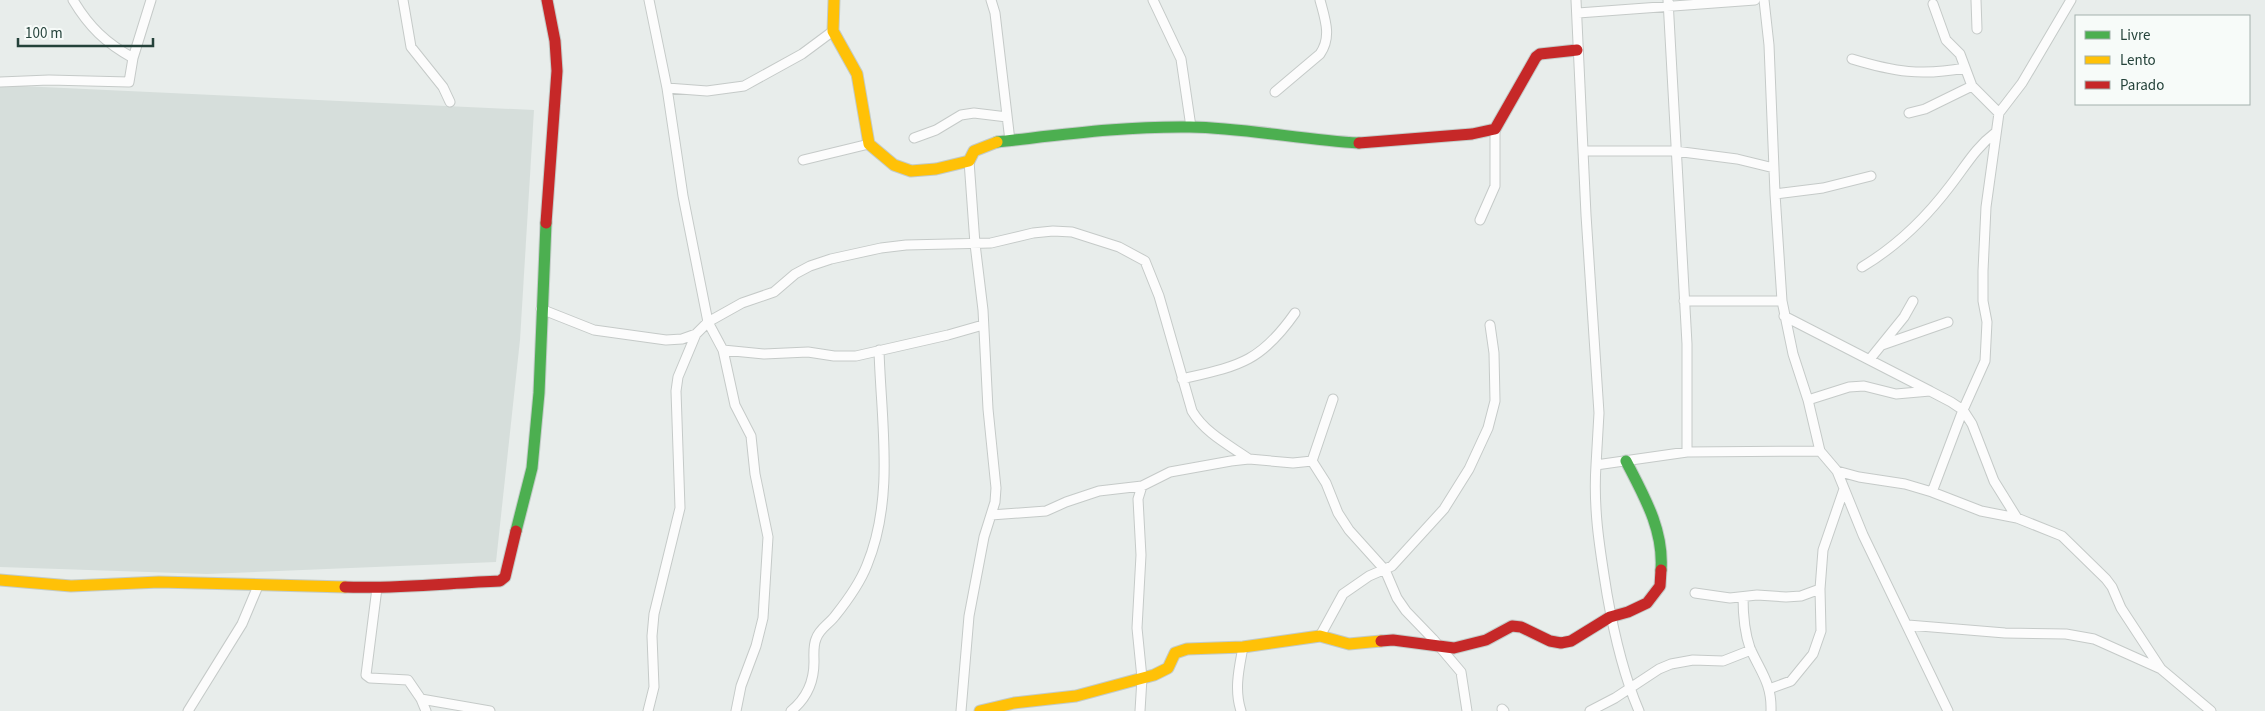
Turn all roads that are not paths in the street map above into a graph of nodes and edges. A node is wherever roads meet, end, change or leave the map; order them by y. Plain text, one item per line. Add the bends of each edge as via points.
1 (73, 0) edge
2 (151, 0) edge
3 (403, 0) edge
4 (548, 0) edge
5 (649, 0) edge
6 (834, 0) edge
7 (991, 0) edge
8 (1153, 0) edge
9 (1320, 0) edge
10 (1576, 0) edge
11 (1755, 0) edge
12 (1764, 0) edge
13 (1976, 0) edge
14 (2071, 0) edge
15 (1668, 3) edge
16 (1933, 4) dead end
17 (1578, 13) junction
18 (1977, 29) dead end
19 (833, 32) junction
20 (1577, 50) junction
21 (133, 58) junction
22 (1852, 59) dead end
23 (1965, 68) junction
24 (0, 82) edge
25 (1972, 86) junction
26 (668, 88) junction
27 (1275, 92) dead end
28 (450, 102) dead end
29 (1999, 113) junction
30 (1909, 114) dead end
31 (1007, 117) junction
32 (1191, 127) junction
33 (1495, 129) junction
34 (1995, 133) junction
35 (914, 138) dead end
36 (1010, 141) junction
37 (869, 144) junction
38 (1675, 151) junction
39 (1584, 152) junction
40 (803, 160) dead end
41 (969, 161) junction
42 (1774, 168) junction
43 (1871, 176) dead end
44 (1775, 194) junction
45 (1480, 220) dead end
46 (975, 244) junction
47 (1862, 268) dead end
48 (1684, 301) junction
49 (1782, 301) junction
50 (1912, 301) dead end
51 (541, 309) junction
52 (1295, 313) dead end
53 (1784, 316) junction
54 (708, 322) junction
55 (1948, 322) dead end
56 (983, 325) junction
57 (1490, 325) dead end
58 (696, 334) junction
59 (1881, 346) junction
60 (723, 350) junction
61 (879, 350) junction
62 (1870, 359) junction
63 (1182, 379) junction
64 (1930, 391) junction
65 (1333, 399) dead end
66 (1808, 400) junction
67 (1963, 410) junction
68 (1820, 451) junction
69 (1687, 452) junction
70 (1249, 459) junction
71 (1312, 461) junction
72 (1626, 461) junction
73 (1596, 465) junction
74 (1838, 470) junction
75 (1142, 486) junction
76 (1844, 489) junction
77 (1932, 492) junction
78 (991, 515) junction
79 (2017, 518) junction
80 (1385, 570) junction
81 (0, 580) edge
82 (258, 586) junction
83 (377, 588) junction
84 (1820, 588) junction
85 (1695, 593) dead end
86 (1743, 596) junction
87 (1610, 617) junction
88 (1908, 625) junction
89 (1320, 636) junction
90 (1438, 644) junction
91 (1243, 647) junction
92 (1751, 650) junction
93 (2161, 669) junction
94 (1142, 678) junction
95 (1629, 687) junction
96 (1769, 689) junction
97 (421, 699) junction
98 (188, 711) edge
99 (426, 711) edge
100 (490, 711) edge
101 (648, 711) edge
102 (736, 711) edge
103 (791, 711) edge
104 (961, 711) edge
105 (980, 711) edge
106 (1140, 711) edge
107 (1240, 711) edge
108 (1466, 711) edge
109 (1590, 711) edge
110 (1639, 711) edge
111 (1771, 711) edge
112 (1948, 711) edge
113 (2211, 711) edge

1 - 21 street via 94,30 110,45
2 - 21 street
3 - 28 street via 411,47 439,81
4 - 51 street via 556,41 557,71
5 - 26 street
6 - 19 street
7 - 31 street
8 - 32 street via 1180,59
9 - 27 street via 1326,23 1325,47
10 - 17 street
11 - 15 street
12 - 42 street via 1770,45
13 - 18 street
14 - 29 street via 2030,70
15 - 17 street
15 - 38 street
16 - 23 street via 1946,40 1960,54
17 - 20 street
19 - 26 street via 802,54 744,86 707,91
19 - 37 street via 857,74
20 - 33 street via 1536,57
20 - 39 street
21 - 24 street via 130,82
22 - 23 street via 1915,74
23 - 25 street
25 - 29 street
25 - 30 street via 1938,104
26 - 54 street via 682,196
29 - 34 street
31 - 35 street via 974,113 961,115
31 - 36 street
32 - 33 street via 1367,143
32 - 36 street via 1127,128
33 - 45 street via 1495,186
34 - 47 street via 1977,148 1952,185 1902,240
34 - 67 street via 1986,206 1983,271 1985,361
36 - 41 street via 979,147
37 - 40 street
37 - 41 street via 904,169 917,171
38 - 39 street
38 - 42 street via 1737,159
38 - 48 street
39 - 73 street via 1599,413
41 - 46 street
42 - 44 street
43 - 44 street via 1822,188
44 - 49 street
46 - 54 street via 906,245 831,259 795,274 774,292 742,303
46 - 56 street
46 - 63 street via 1033,233 1072,232 1141,257 1159,296
48 - 49 street
48 - 69 street
49 - 53 street
50 - 59 street
51 - 58 street via 594,330 666,340
51 - 83 street via 539,393 532,468 505,577 500,582
52 - 63 street via 1270,344 1256,355 1228,368
53 - 62 street
53 - 66 street
54 - 58 street
54 - 60 street
55 - 59 street
56 - 61 street
56 - 78 street via 996,488
57 - 80 street via 1494,353 1494,401 1488,428 1459,488 1428,528
58 - 101 street via 678,377 676,391 680,508 654,614 654,687
59 - 62 street
60 - 61 street via 856,356
60 - 102 street via 735,405 751,436 768,537 763,618
61 - 103 street via 886,466 874,543 856,585 835,617 816,638 810,687
62 - 64 street
63 - 70 street via 1196,419 1214,436
64 - 66 street via 1896,394 1864,386 1850,387
64 - 67 street
65 - 71 street
66 - 68 street
67 - 77 street
67 - 79 street via 1972,424 1994,481
68 - 69 street
68 - 74 street
69 - 72 street
70 - 71 street via 1293,463
70 - 75 street via 1170,472
71 - 80 street via 1349,530
72 - 73 street
72 - 87 street via 1654,516 1661,544 1662,573 1660,586 1648,603
73 - 87 street via 1596,524
74 - 76 street
74 - 77 street via 1859,478 1905,484
75 - 78 street via 1099,492 1046,511
75 - 94 street via 1138,499 1141,555 1137,628
76 - 84 street via 1823,550
76 - 88 street
77 - 79 street via 1981,511
78 - 104 street via 969,616
79 - 93 street via 2062,536 2106,578 2126,616
80 - 89 street via 1369,576 1344,594
80 - 90 street via 1406,611
81 - 82 street via 71,586 158,582
82 - 83 street
82 - 98 street via 242,624
83 - 97 street via 366,675 370,678 408,680
84 - 86 street via 1801,596
84 - 96 street via 1822,619 1816,648 1791,681
85 - 86 street via 1730,598
86 - 92 street via 1746,634
87 - 90 street via 1571,641 1560,643 1512,626 1486,640 1465,646 1454,648
87 - 95 street
88 - 93 street via 2066,634 2094,639
88 - 112 street
89 - 90 street via 1349,644 1393,640
89 - 91 street
90 - 108 street via 1461,672
91 - 94 street via 1187,648 1175,653 1164,672
91 - 107 street via 1237,681
92 - 95 street via 1723,661 1693,660 1671,664
92 - 96 street
93 - 113 street
94 - 105 street via 1076,696 1014,703
94 - 106 street
95 - 109 street
95 - 110 street
96 - 111 street
97 - 99 street
97 - 100 street

